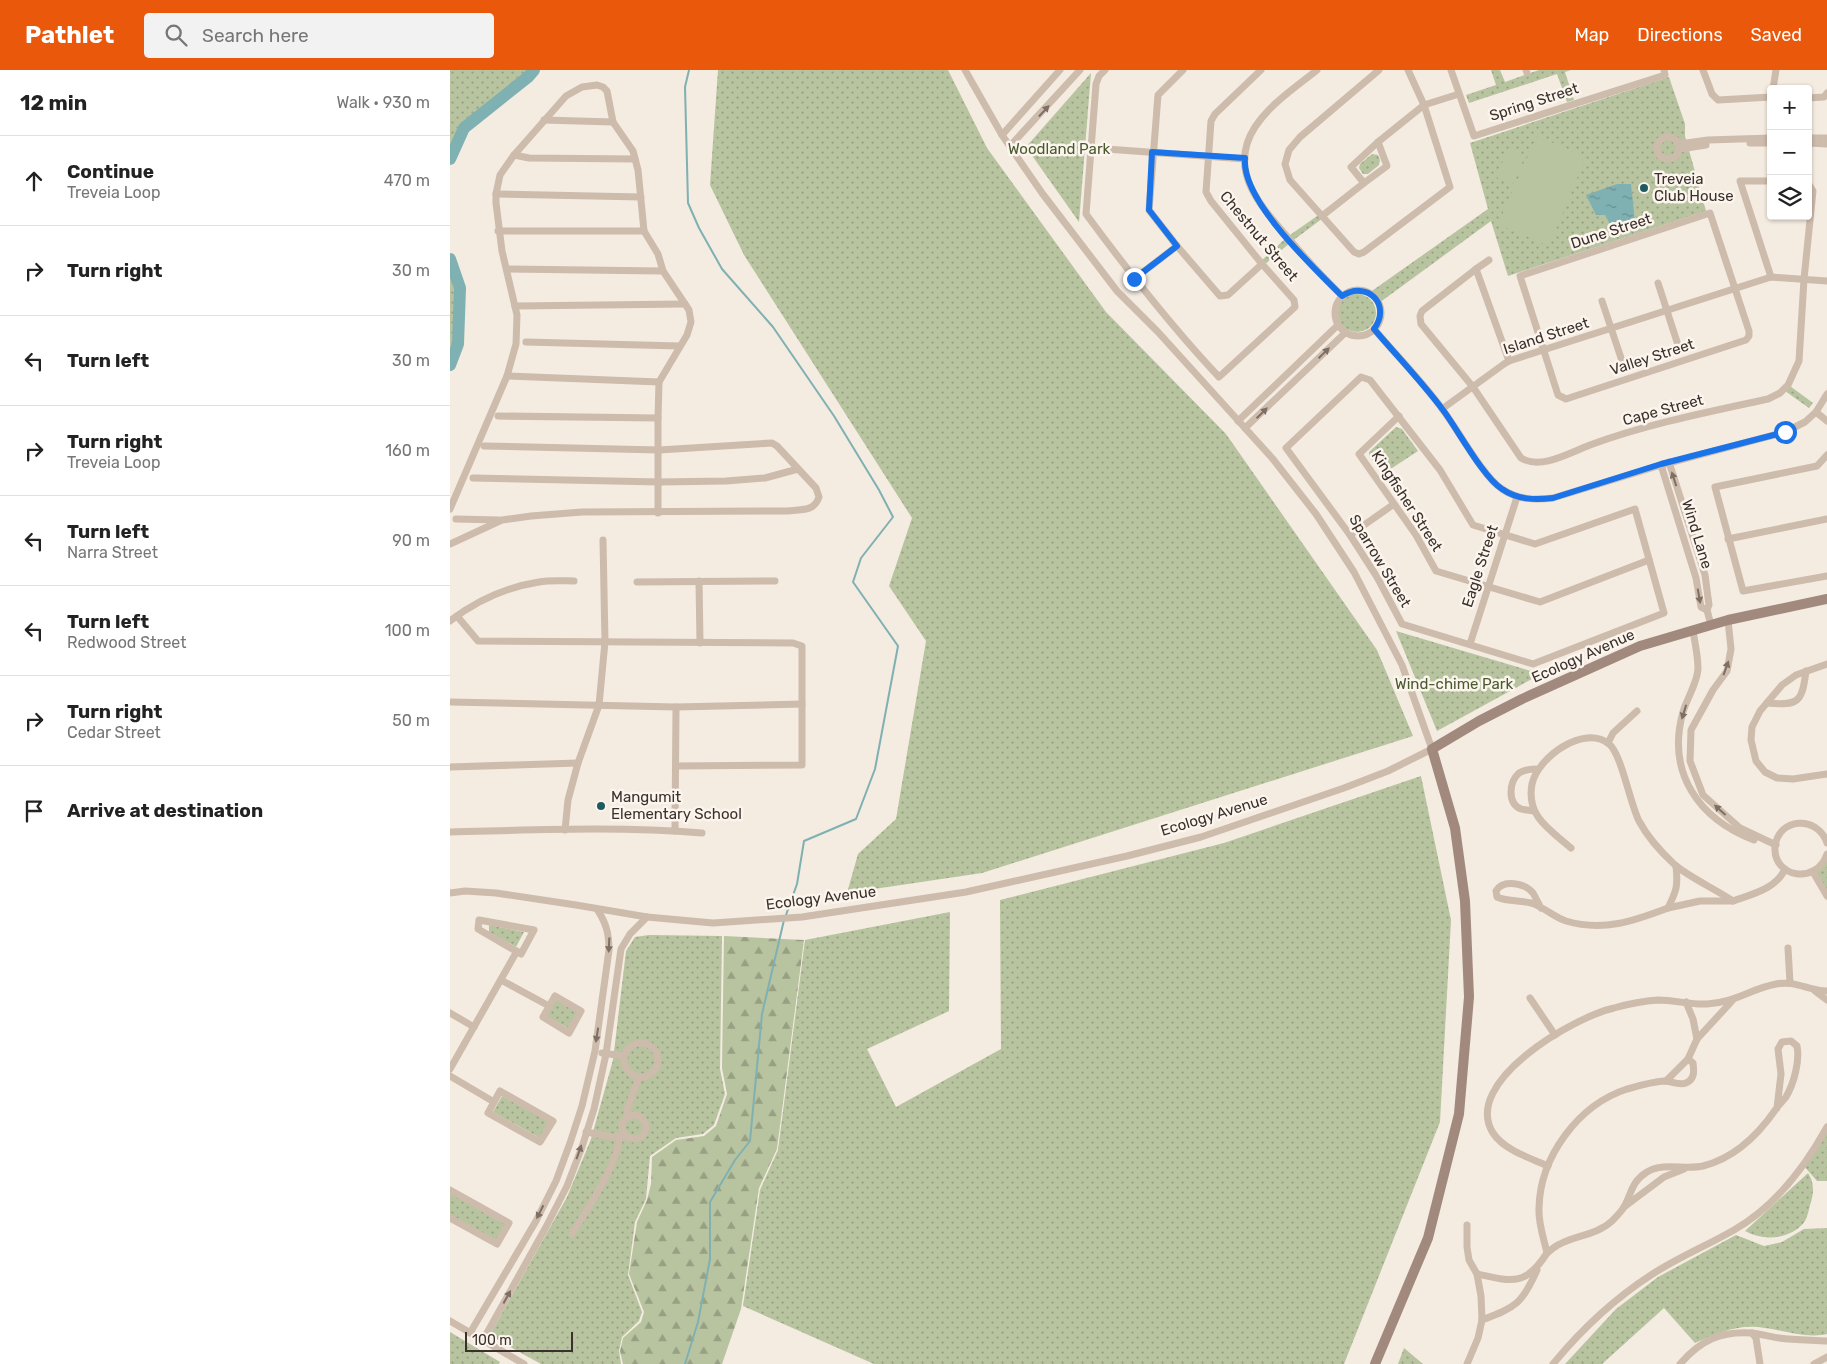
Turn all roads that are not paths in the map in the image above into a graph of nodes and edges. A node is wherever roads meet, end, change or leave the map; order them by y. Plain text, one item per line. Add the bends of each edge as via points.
1 (965, 70) edge
2 (1060, 70) edge
3 (1080, 70) edge
4 (1106, 70) edge
5 (1183, 70) edge
6 (1261, 70) edge
7 (1316, 70) edge
8 (1379, 70) edge
9 (1408, 70) edge
10 (1451, 70) edge
11 (1664, 70) edge
12 (1703, 70) edge
13 (1776, 70) edge
14 (1774, 85) edge
15 (1827, 93) edge
16 (1459, 94) junction
17 (1767, 97) edge
18 (1812, 98) edge
19 (1424, 105) junction
20 (544, 120) junction
21 (613, 122) junction
22 (1002, 135) junction
23 (1767, 138) edge
24 (1812, 138) edge
25 (1827, 138) edge
26 (1378, 142) junction
27 (1767, 143) edge
28 (1812, 143) edge
29 (1827, 144) edge
30 (1010, 146) junction
31 (1092, 148) junction
32 (1152, 152) junction
33 (514, 156) junction
34 (1208, 156) junction
35 (1245, 158) junction
36 (635, 159) junction
37 (1767, 181) edge
38 (1364, 182) junction
39 (496, 194) junction
40 (641, 197) junction
41 (1322, 216) junction
42 (1810, 220) edge
43 (498, 231) junction
44 (644, 231) junction
45 (1177, 246) junction
46 (1489, 260) dead end
47 (1262, 264) junction
48 (507, 269) junction
49 (1476, 269) junction
50 (663, 271) junction
51 (1771, 276) junction
52 (1134, 279) junction
53 (1804, 279) junction
54 (1827, 281) edge
55 (1658, 283) dead end
56 (1734, 288) junction
57 (1342, 296) junction
58 (1602, 301) dead end
59 (685, 304) junction
60 (515, 306) junction
61 (1668, 310) junction
62 (1338, 326) junction
63 (1374, 329) junction
64 (1612, 329) junction
65 (1346, 333) junction
66 (526, 342) dead end
67 (1678, 345) dead end
68 (680, 346) junction
69 (1544, 350) junction
70 (1509, 362) junction
71 (1623, 364) dead end
72 (1296, 366) junction
73 (1303, 373) junction
74 (507, 376) junction
75 (659, 382) junction
76 (1473, 387) junction
77 (1827, 394) edge
78 (1442, 409) junction
79 (1816, 412) junction
80 (498, 416) dead end
81 (1399, 416) junction
82 (658, 418) junction
83 (1238, 421) junction
84 (1827, 421) edge
85 (1245, 428) junction
86 (484, 446) dead end
87 (659, 450) junction
88 (1827, 455) edge
89 (1669, 462) junction
90 (1661, 464) junction
91 (798, 469) junction
92 (473, 478) dead end
93 (659, 482) junction
94 (1517, 497) junction
95 (1394, 504) junction
96 (450, 509) edge
97 (658, 513) junction
98 (456, 519) dead end
99 (1827, 519) edge
100 (502, 520) junction
101 (1504, 534) junction
102 (1350, 535) junction
103 (1728, 539) junction
104 (603, 540) dead end
105 (450, 544) edge
106 (1649, 560) junction
107 (1827, 576) edge
108 (574, 581) dead end
109 (774, 581) dead end
110 (637, 582) dead end
111 (699, 582) junction
112 (1488, 587) junction
113 (1827, 599) edge
114 (1707, 610) junction
115 (457, 616) junction
116 (1728, 620) junction
117 (450, 621) edge
118 (1711, 625) junction
119 (1692, 631) junction
120 (605, 642) junction
121 (700, 643) junction
122 (1470, 644) junction
123 (1827, 664) edge
124 (1806, 671) junction
125 (450, 702) edge
126 (1768, 703) junction
127 (802, 704) junction
128 (599, 705) junction
129 (676, 707) junction
130 (1637, 711) dead end
131 (1608, 743) junction
132 (1432, 749) junction
133 (578, 763) junction
134 (676, 766) junction
135 (450, 767) edge
136 (1537, 770) junction
137 (1827, 774) edge
138 (1533, 811) junction
139 (1823, 829) edge
140 (565, 830) junction
141 (675, 831) junction
142 (450, 832) edge
143 (702, 833) dead end
144 (1827, 843) edge
145 (1775, 847) junction
146 (1570, 848) dead end
147 (1827, 854) edge
148 (1676, 866) junction
149 (1785, 868) junction
150 (1813, 872) junction
151 (450, 893) edge
152 (1827, 896) edge
153 (1733, 901) junction
154 (597, 908) junction
155 (1541, 908) junction
156 (1668, 908) junction
157 (647, 918) junction
158 (1788, 948) dead end
159 (517, 951) junction
160 (606, 970) junction
161 (618, 970) junction
162 (501, 980) junction
163 (1790, 983) junction
164 (1814, 991) junction
165 (1827, 991) edge
166 (1530, 998) dead end
167 (1827, 1000) edge
168 (1732, 1001) junction
169 (1686, 1002) junction
170 (602, 1003) junction
171 (613, 1004) junction
172 (549, 1006) junction
173 (450, 1013) edge
174 (474, 1027) junction
175 (1556, 1035) junction
176 (1697, 1039) junction
177 (595, 1051) junction
178 (606, 1054) junction
179 (624, 1056) junction
180 (1688, 1059) junction
181 (450, 1069) edge
182 (450, 1076) edge
183 (639, 1077) junction
184 (1666, 1081) junction
185 (494, 1102) junction
186 (1777, 1108) junction
187 (627, 1117) junction
188 (1827, 1127) edge
189 (586, 1132) junction
190 (622, 1135) junction
191 (1548, 1166) junction
192 (1687, 1168) junction
193 (450, 1190) edge
194 (1624, 1207) junction
195 (450, 1218) edge
196 (1466, 1226) dead end
197 (572, 1234) dead end
198 (1547, 1253) junction
199 (1538, 1268) junction
200 (1477, 1274) junction
201 (1482, 1320) junction
202 (450, 1321) edge
203 (470, 1333) junction
204 (1752, 1333) junction
205 (483, 1340) junction
206 (1827, 1341) edge
207 (1827, 1358) edge
208 (524, 1364) edge
209 (1375, 1364) edge
210 (1467, 1364) edge
211 (1553, 1364) edge
212 (1680, 1364) edge
213 (1760, 1364) edge
214 (1814, 1364) edge

1 - 22 street
2 - 22 street
30 -> 3 street
4 - 31 street, Chestnut Street via 1096,84
5 - 32 street via 1158,95
6 - 34 street, Chestnut Street via 1215,114 1211,121
7 - 35 street via 1255,127
8 - 41 street via 1289,150 1285,164 1290,180
9 - 19 street
10 - 16 street, Spring Street
11 - 16 street, Spring Street via 1665,75 1474,136
12 - 17 street via 1712,94 1718,100
13 - 14 street
15 - 18 street via 1824,97
16 - 19 street
19 - 26 street
19 - 41 street via 1450,187 1359,254
20 - 21 street
20 - 21 street via 566,96 582,87 597,85 607,91
20 - 33 street
21 - 36 street
22 - 30 street
23 - 27 street via 1708,140 1679,147
24 - 25 street
26 - 38 street via 1387,166
26 - 38 street via 1351,167
28 - 29 street
30 - 83 street via 1117,291
31 - 32 street
31 - 52 street, Chestnut Street via 1086,214
32 - 34 street
32 - 45 street via 1149,210
33 - 36 street
33 - 39 street via 500,175
34 - 35 street
34 - 47 street, Chestnut Street via 1206,192
35 - 57 street via 1248,184 1259,204
36 - 40 street
37 - 51 street via 1740,181
38 - 41 street
39 - 40 street
39 - 43 street
40 - 44 street
42 - 53 street, Cape Street
43 - 44 street
43 - 48 street
44 - 50 street via 658,254
45 - 47 street via 1220,296 1228,295
45 - 52 street
46 - 49 street
47 - 52 street, Chestnut Street via 1294,300 1295,307 1219,377
48 - 50 street
48 - 60 street
49 - 70 street
49 - 76 street, Cape Street via 1422,310 1420,316 1421,324
50 - 59 street
51 - 53 street, Island Street
51 - 56 street, Island Street
53 - 54 street, Island Street
53 - 76 street, Cape Street via 1799,361 1788,385 1768,399 1672,420 1542,462 1532,462 1521,458
55 - 61 street
56 - 61 street, Island Street
56 - 69 street, Valley Street via 1749,331 1746,340 1566,400 1558,395
56 - 69 street, Dune Street via 1710,213 1520,276
57 - 62 street via 1335,310
57 - 63 street via 1355,290 1374,297 1380,310
58 - 64 street, Island Street
59 - 60 street
59 - 68 street via 691,322
60 - 74 street via 516,344
61 - 64 street, Island Street
61 - 67 street
62 - 65 street
62 - 72 street
63 - 65 street via 1360,336
63 - 78 street
64 - 69 street, Island Street
64 - 71 street, Island Street
73 -> 65 street
66 - 68 street
68 - 75 street
69 - 70 street, Island Street
70 - 76 street, Island Street
72 - 73 street
72 - 83 street
85 -> 73 street
74 - 75 street
74 - 96 street
75 - 82 street
76 - 78 street, Island Street
77 - 79 street
78 - 94 street via 1484,470 1501,489
79 - 84 street
79 - 89 street via 1785,432
80 - 82 street
81 - 95 street, Kingfisher Street via 1359,454
81 - 101 street, Sparrow Street via 1440,470 1473,525
81 - 102 street, Sparrow Street via 1370,380 1361,377 1286,448
82 - 87 street
83 - 85 street
85 - 132 street via 1316,514 1354,572 1402,665
86 - 87 street
87 - 91 street via 772,443
87 - 93 street
88 - 103 street via 1817,466 1715,487
89 - 90 street
114 -> 89 street, Wind Lane via 1705,575
90 - 94 street via 1553,498
90 -> 114 street, Wind Lane via 1696,578 1701,606
91 - 93 street via 765,478
91 - 97 street via 816,488 819,497 811,508
92 - 93 street
93 - 97 street
94 - 101 street, Eagle Street
95 - 102 street
95 - 112 street, Kingfisher Street via 1436,571
97 - 100 street via 582,512
98 - 100 street
99 - 103 street
100 - 105 street
101 - 106 street, Sparrow Street via 1535,544 1635,509
101 - 112 street, Eagle Street
102 - 122 street, Sparrow Street via 1402,624
103 - 107 street via 1744,591
104 - 120 street
106 - 112 street, Kingfisher Street via 1540,602
106 - 122 street, Sparrow Street via 1664,613 1533,664
108 - 115 street via 540,581 513,588 479,602
109 - 111 street
110 - 111 street
111 - 121 street
112 - 122 street, Eagle Street
113 - 116 street, Ecology Avenue
114 - 118 street, Wind Lane
115 - 117 street
115 - 120 street via 478,641
116 - 118 street, Ecology Avenue
145 -> 116 street via 1740,828 1703,795 1690,762 1691,730 1727,671 1731,650
118 - 119 street, Ecology Avenue
119 - 132 street, Ecology Avenue via 1640,646 1522,699
119 -> 145 street via 1698,670 1683,712 1679,746 1688,785 1706,811 1724,825
120 - 121 street
120 - 128 street
121 - 127 street via 793,643 802,646
123 - 124 street
124 - 126 street via 1782,685
124 - 126 street via 1803,692 1795,701
125 - 128 street
126 - 137 street via 1752,728 1756,761 1777,778
127 - 129 street
127 - 134 street via 802,765
128 - 129 street
128 - 133 street
129 - 134 street
130 - 131 street via 1613,733
131 - 136 street via 1596,737 1583,738 1559,749
131 - 148 street via 1615,751 1640,822
132 - 157 street, Ecology Avenue via 1344,788 1201,837 966,892 802,917 713,923
132 - 209 street via 1455,828 1465,901 1469,996 1459,1114 1428,1238
133 - 135 street
133 - 140 street via 568,800
134 - 141 street
136 - 138 street via 1531,789
136 - 138 street via 1519,773 1511,786 1511,795 1520,809
138 - 146 street
139 - 144 street
139 - 145 street via 1797,823 1783,830
140 - 141 street
140 - 142 street
141 - 143 street
145 - 149 street
147 - 150 street
148 - 153 street
148 - 156 street via 1678,883
149 - 150 street via 1801,875
149 - 153 street via 1765,890
150 - 152 street
151 - 154 street, Ecology Avenue via 496,894
153 - 156 street via 1700,901
154 - 157 street, Ecology Avenue
154 -> 160 street via 609,934
155 - 155 street via 1532,892 1525,887 1506,884 1496,890 1497,897 1504,900 1531,903
155 - 156 street via 1566,920 1602,926 1621,924
157 - 161 street via 630,934 621,949
158 - 163 street
159 - 159 street via 521,954 534,930 479,920 478,929
159 - 162 street
160 - 161 street
160 - 170 street
161 - 171 street
162 - 172 street
162 - 174 street
163 - 164 street via 1804,985
163 - 168 street via 1759,988
164 - 165 street
164 - 167 street
166 - 175 street
168 - 169 street
168 - 176 street
169 - 175 street via 1658,1000 1611,1008
169 - 176 street
170 - 171 street
170 -> 177 street
171 - 178 street
172 - 172 street via 555,996 581,1011 569,1032 542,1017
173 - 174 street
174 - 181 street
175 - 191 street via 1521,1059 1496,1086 1487,1111 1497,1138
176 - 180 street
177 - 178 street
177 -> 203 street via 582,1106 556,1181
178 - 179 street
178 - 189 street
179 - 183 street via 624,1066
179 - 183 street via 629,1047 639,1043 649,1044 657,1052 658,1063 654,1072
180 - 184 street
180 - 184 street via 1693,1063 1694,1074 1690,1080 1684,1084
182 - 185 street
183 - 187 street
184 - 191 street via 1625,1090 1604,1099 1567,1132
185 - 185 street via 500,1091 553,1121 540,1142 488,1113
186 - 186 street via 1781,1074 1778,1049 1782,1042 1790,1041 1797,1046 1797,1062 1791,1088
186 - 192 street via 1756,1136 1740,1148 1721,1159
187 - 190 street via 622,1124
187 - 190 street via 634,1114 642,1117 647,1127 638,1139
188 - 211 street via 1784,1189 1758,1213 1736,1229 1649,1276 1602,1312
189 - 190 street via 600,1136
205 -> 189 street via 567,1186
190 - 197 street via 609,1169
191 - 198 street via 1539,1208
192 - 194 street via 1664,1178
192 - 194 street via 1669,1166 1646,1172 1631,1188
193 - 195 street via 509,1223 497,1244
194 - 198 street via 1594,1233 1559,1244
196 - 200 street via 1466,1247
198 - 199 street
199 - 200 street via 1523,1279
199 - 201 street via 1529,1290 1515,1305
200 - 201 street
201 - 210 street
202 - 203 street
203 - 205 street
204 - 206 street via 1791,1340
204 - 212 street via 1727,1334 1701,1343
204 - 213 street via 1756,1338
205 - 208 street
207 - 214 street

